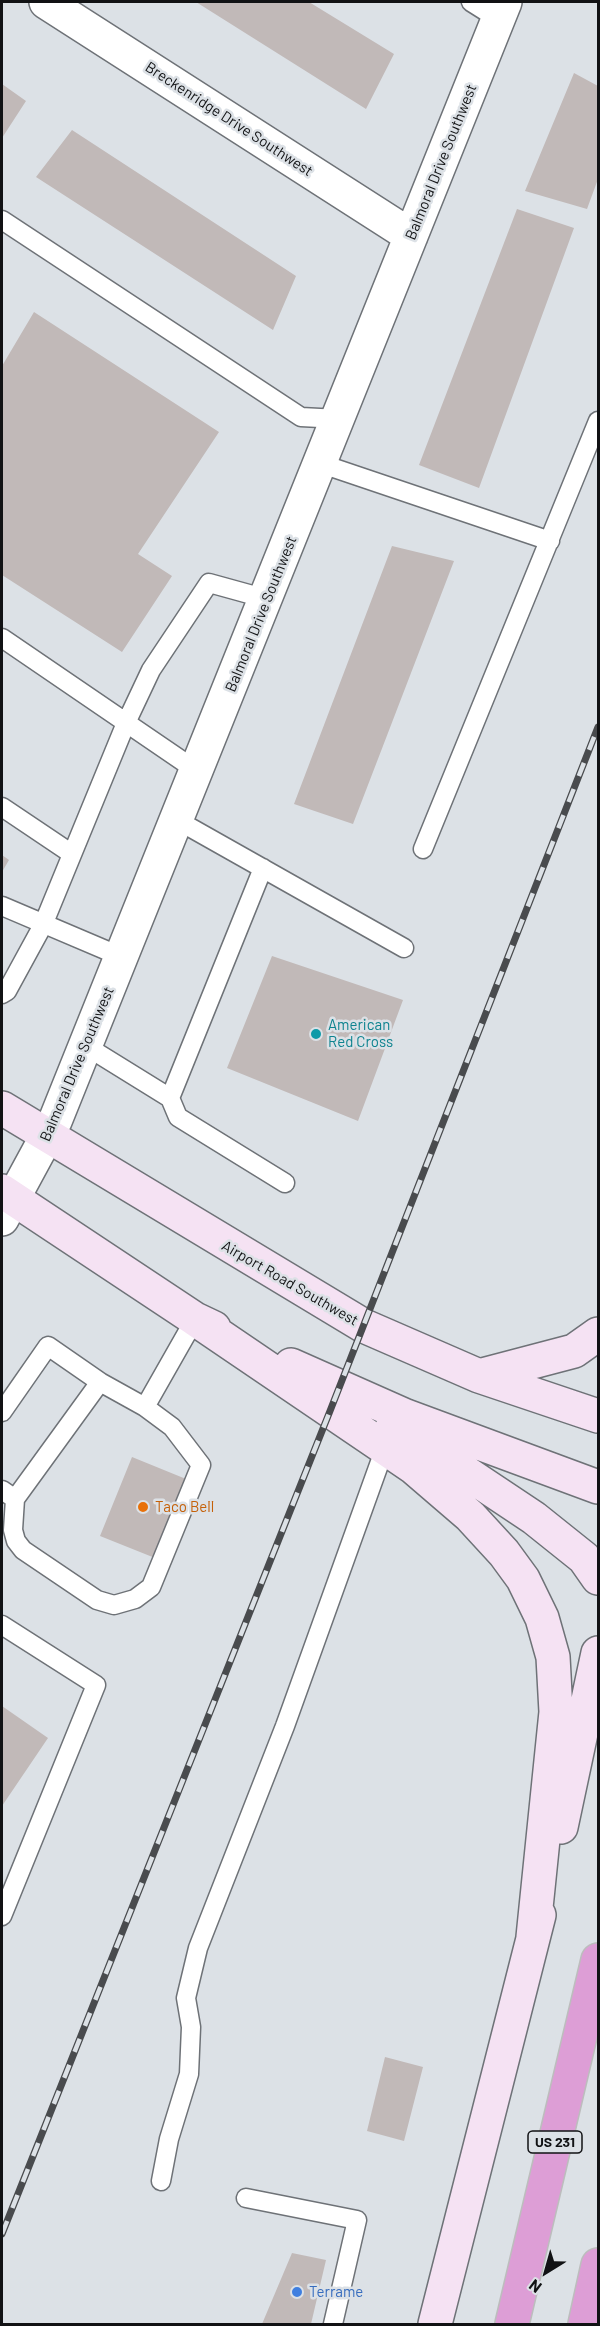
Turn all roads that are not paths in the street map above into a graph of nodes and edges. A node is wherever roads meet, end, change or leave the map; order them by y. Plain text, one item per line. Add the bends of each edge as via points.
1 (46, 2) edge
2 (471, 2) edge
3 (502, 10) edge
4 (2, 220) edge
5 (411, 236) junction
6 (339, 419) junction
7 (598, 422) edge
8 (322, 464) junction
9 (550, 541) junction
10 (267, 599) junction
11 (2, 638) edge
12 (126, 723) junction
13 (197, 771) junction
14 (2, 807) edge
15 (177, 820) junction
16 (423, 849) dead end
17 (72, 854) junction
18 (263, 868) junction
19 (2, 906) edge
20 (43, 926) junction
21 (404, 948) dead end
22 (122, 957) junction
23 (2, 994) edge
24 (86, 1046) junction
25 (170, 1098) junction
26 (2, 1108) edge
27 (48, 1136) junction
28 (285, 1183) dead end
29 (6, 1203) edge
30 (195, 1319) junction
31 (598, 1334) edge
32 (479, 1376) junction
33 (100, 1382) junction
34 (339, 1388) junction
35 (145, 1407) junction
36 (2, 1412) edge
37 (598, 1416) edge
38 (385, 1448) junction
39 (598, 1487) edge
40 (8, 1495) edge
41 (598, 1578) edge
42 (2, 1625) edge
43 (597, 1662) edge
44 (2, 1916) edge
45 (533, 1937) junction
46 (598, 1960) edge
47 (161, 2181) dead end
48 (246, 2198) dead end
49 (598, 2265) edge
50 (333, 2325) edge
51 (435, 2325) edge
52 (512, 2325) edge
53 (585, 2325) edge

1 - 5 street, Breckenridge Drive Southwest
2 - 3 lane
3 - 5 street, Balmoral Drive Southwest
4 - 6 lane via 300,417
5 - 6 street, Balmoral Drive Southwest
6 - 8 street, Balmoral Drive Southwest
7 - 9 lane
8 - 9 lane
8 - 10 street, Balmoral Drive Southwest
9 - 16 lane
10 - 12 lane via 209,584 152,670
10 - 13 street, Balmoral Drive Southwest
11 - 12 lane
12 - 13 lane
12 - 17 lane
13 - 15 street, Balmoral Drive Southwest
14 - 17 lane
15 - 18 lane
15 - 22 street, Balmoral Drive Southwest
17 - 20 lane
18 - 21 lane
18 - 25 lane
19 - 20 lane
20 - 22 lane
20 - 23 lane
22 - 24 street, Balmoral Drive Southwest
24 - 25 lane
24 - 27 street, Balmoral Drive Southwest
25 - 28 lane via 178,1117
26 - 27 main road, Airport Road Southwest
27 - 29 street, Balmoral Drive Southwest
27 - 32 main road, Airport Road Southwest via 364,1326
29 - 30 main road
30 - 34 main road
30 - 35 lane
30 - 38 main road
31 - 32 main road via 574,1351
32 - 37 main road, Airport Road Southwest
33 - 35 lane
33 - 36 lane via 48,1346
33 - 40 lane
34 - 39 main road
34 - 41 main road via 534,1518 584,1558
35 - 40 lane via 172,1427 201,1465 151,1587 135,1599 114,1605 97,1600 23,1550 13,1530
38 - 45 main road via 440,1489 504,1553 543,1618 553,1657 556,1712
38 - 47 lane via 285,1726 198,1948 186,1998 191,2027 189,2074
42 - 44 lane via 96,1685
43 - 45 main road
45 - 51 main road
46 - 52 highway, US 231
48 - 50 lane via 357,2220
49 - 53 highway

